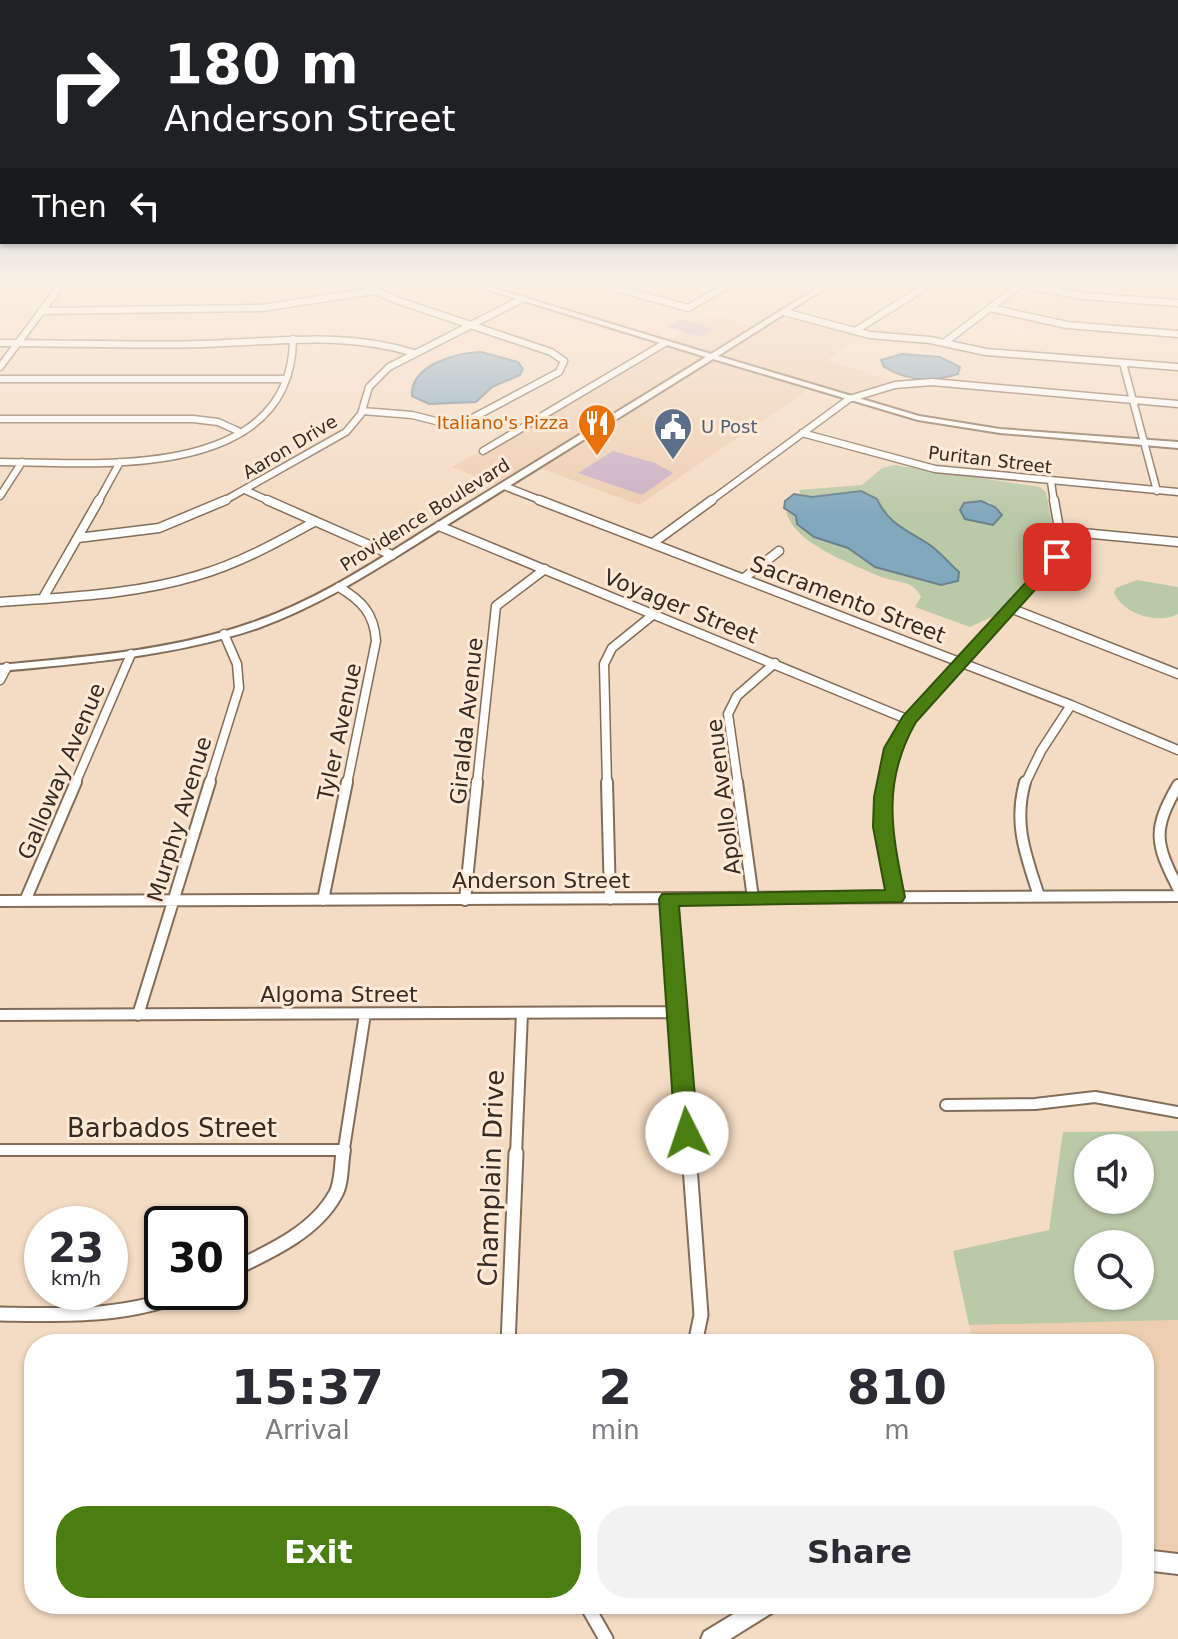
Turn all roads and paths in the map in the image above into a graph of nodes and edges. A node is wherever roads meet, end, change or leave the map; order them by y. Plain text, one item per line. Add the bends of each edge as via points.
1 (292, 361) edge
2 (400, 361) edge
3 (564, 361) edge
4 (634, 361) edge
5 (704, 361) edge
6 (726, 361) edge
7 (1104, 361) edge
8 (1123, 363) junction
9 (1178, 367) edge
10 (0, 379) edge
11 (286, 379) junction
12 (849, 399) junction
13 (1132, 400) junction
14 (1178, 404) edge
15 (362, 411) junction
16 (0, 419) edge
17 (238, 431) junction
18 (802, 433) junction
19 (1145, 443) junction
20 (1178, 445) edge
21 (483, 451) dead end
22 (0, 462) edge
23 (22, 462) junction
24 (120, 462) junction
25 (1051, 482) junction
26 (504, 486) junction
27 (245, 490) junction
28 (1157, 491) junction
29 (1178, 492) edge
30 (0, 496) edge
31 (314, 522) junction
32 (439, 526) junction
33 (1061, 531) junction
34 (78, 538) junction
35 (1178, 542) edge
36 (653, 543) junction
37 (779, 551) dead end
38 (392, 555) junction
39 (545, 569) junction
40 (744, 578) junction
41 (339, 587) junction
42 (43, 598) junction
43 (0, 602) edge
44 (1010, 608) junction
45 (654, 614) junction
46 (224, 634) junction
47 (131, 654) junction
48 (961, 662) junction
49 (775, 663) junction
50 (4, 668) edge
51 (1178, 674) edge
52 (0, 680) edge
53 (1071, 705) junction
54 (909, 720) junction
55 (1178, 750) edge
56 (1178, 785) edge
57 (1178, 888) edge
58 (1039, 896) junction
59 (1178, 896) edge
60 (896, 897) junction
61 (753, 898) junction
62 (610, 899) junction
63 (669, 899) junction
64 (323, 900) junction
65 (465, 900) junction
66 (0, 901) edge
67 (25, 901) junction
68 (172, 901) junction
69 (677, 1012) junction
70 (522, 1013) junction
71 (365, 1014) junction
72 (0, 1015) edge
73 (138, 1015) junction
74 (946, 1105) dead end
75 (1178, 1112) edge
76 (0, 1150) edge
77 (345, 1150) junction
78 (248, 1261) edge
79 (144, 1309) edge
80 (0, 1314) edge
81 (508, 1334) edge
82 (697, 1334) edge
83 (1154, 1561) edge
84 (1178, 1564) edge
85 (592, 1614) edge
86 (752, 1614) edge
87 (606, 1639) edge
88 (711, 1639) edge

1 - 11 street
2 - 15 street, Aaron Drive via 377,376
3 - 15 street via 563,368 465,422
4 - 21 street
5 - 26 main road, Providence Boulevard
6 - 12 main road
7 - 8 street
8 - 9 street
8 - 13 street
10 - 11 street
11 - 17 street via 273,408
12 - 13 street via 895,385 932,382
12 - 18 street
12 - 19 main road via 957,425
13 - 14 street
13 - 19 street
15 - 27 street, Aaron Drive via 346,432
16 - 17 street via 193,419
17 - 24 street via 178,457
18 - 25 street, Puritan Street via 935,469
18 - 36 street
19 - 20 main road
19 - 28 street
22 - 23 street
23 - 24 street
23 - 30 street
24 - 34 street
25 - 28 street, Puritan Street
25 - 33 street
26 - 32 main road, Providence Boulevard
26 - 36 street, Sacramento Street
27 - 31 street
27 - 34 street, Aaron Drive via 159,528
28 - 29 street, Puritan Street
31 - 38 street
31 - 42 street via 249,557 179,581
32 - 38 main road, Providence Boulevard
32 - 39 street, Voyager Street
33 - 35 street
33 - 44 street via 1057,557
34 - 42 street
36 - 40 street, Sacramento Street
37 - 40 street
38 - 41 main road, Providence Boulevard
39 - 45 street, Voyager Street
39 - 65 street, Giralda Avenue via 496,606
40 - 48 street, Sacramento Street
41 - 46 main road, Providence Boulevard via 287,613
41 - 64 street, Tyler Avenue via 371,611 376,641
42 - 43 street
44 - 48 street
44 - 51 street
45 - 49 street, Voyager Street
45 - 62 street via 612,648 604,664
46 - 47 main road, Providence Boulevard
46 - 68 street, Murphy Avenue via 237,664 239,688
47 - 50 main road, Providence Boulevard
47 - 67 street, Galloway Avenue
48 - 53 street, Sacramento Street
48 - 54 street
49 - 54 street, Voyager Street
49 - 61 street, Apollo Avenue via 737,696 728,714
50 - 52 street
53 - 55 street, Sacramento Street
53 - 58 street via 1033,761 1018,807 1020,838
54 - 60 street via 893,748 883,797 882,827
56 - 57 street via 1156,828 1157,847
58 - 59 street, Anderson Street
58 - 60 street, Anderson Street
60 - 61 street, Anderson Street
61 - 63 street, Anderson Street
62 - 63 street, Anderson Street
62 - 65 street, Anderson Street
63 - 69 street
64 - 65 street, Anderson Street
64 - 68 street, Anderson Street
66 - 67 street, Anderson Street
67 - 68 street, Anderson Street
68 - 73 street, Murphy Avenue
69 - 70 street, Algoma Street
69 - 82 street via 701,1315
70 - 71 street, Algoma Street
70 - 81 street, Champlain Drive
71 - 73 street, Algoma Street
71 - 77 street
72 - 73 street, Algoma Street
74 - 75 street via 1095,1097
76 - 77 street, Barbados Street
77 - 78 street via 337,1193 322,1214 301,1233
79 - 80 street
83 - 84 main road
85 - 87 street
86 - 88 main road

